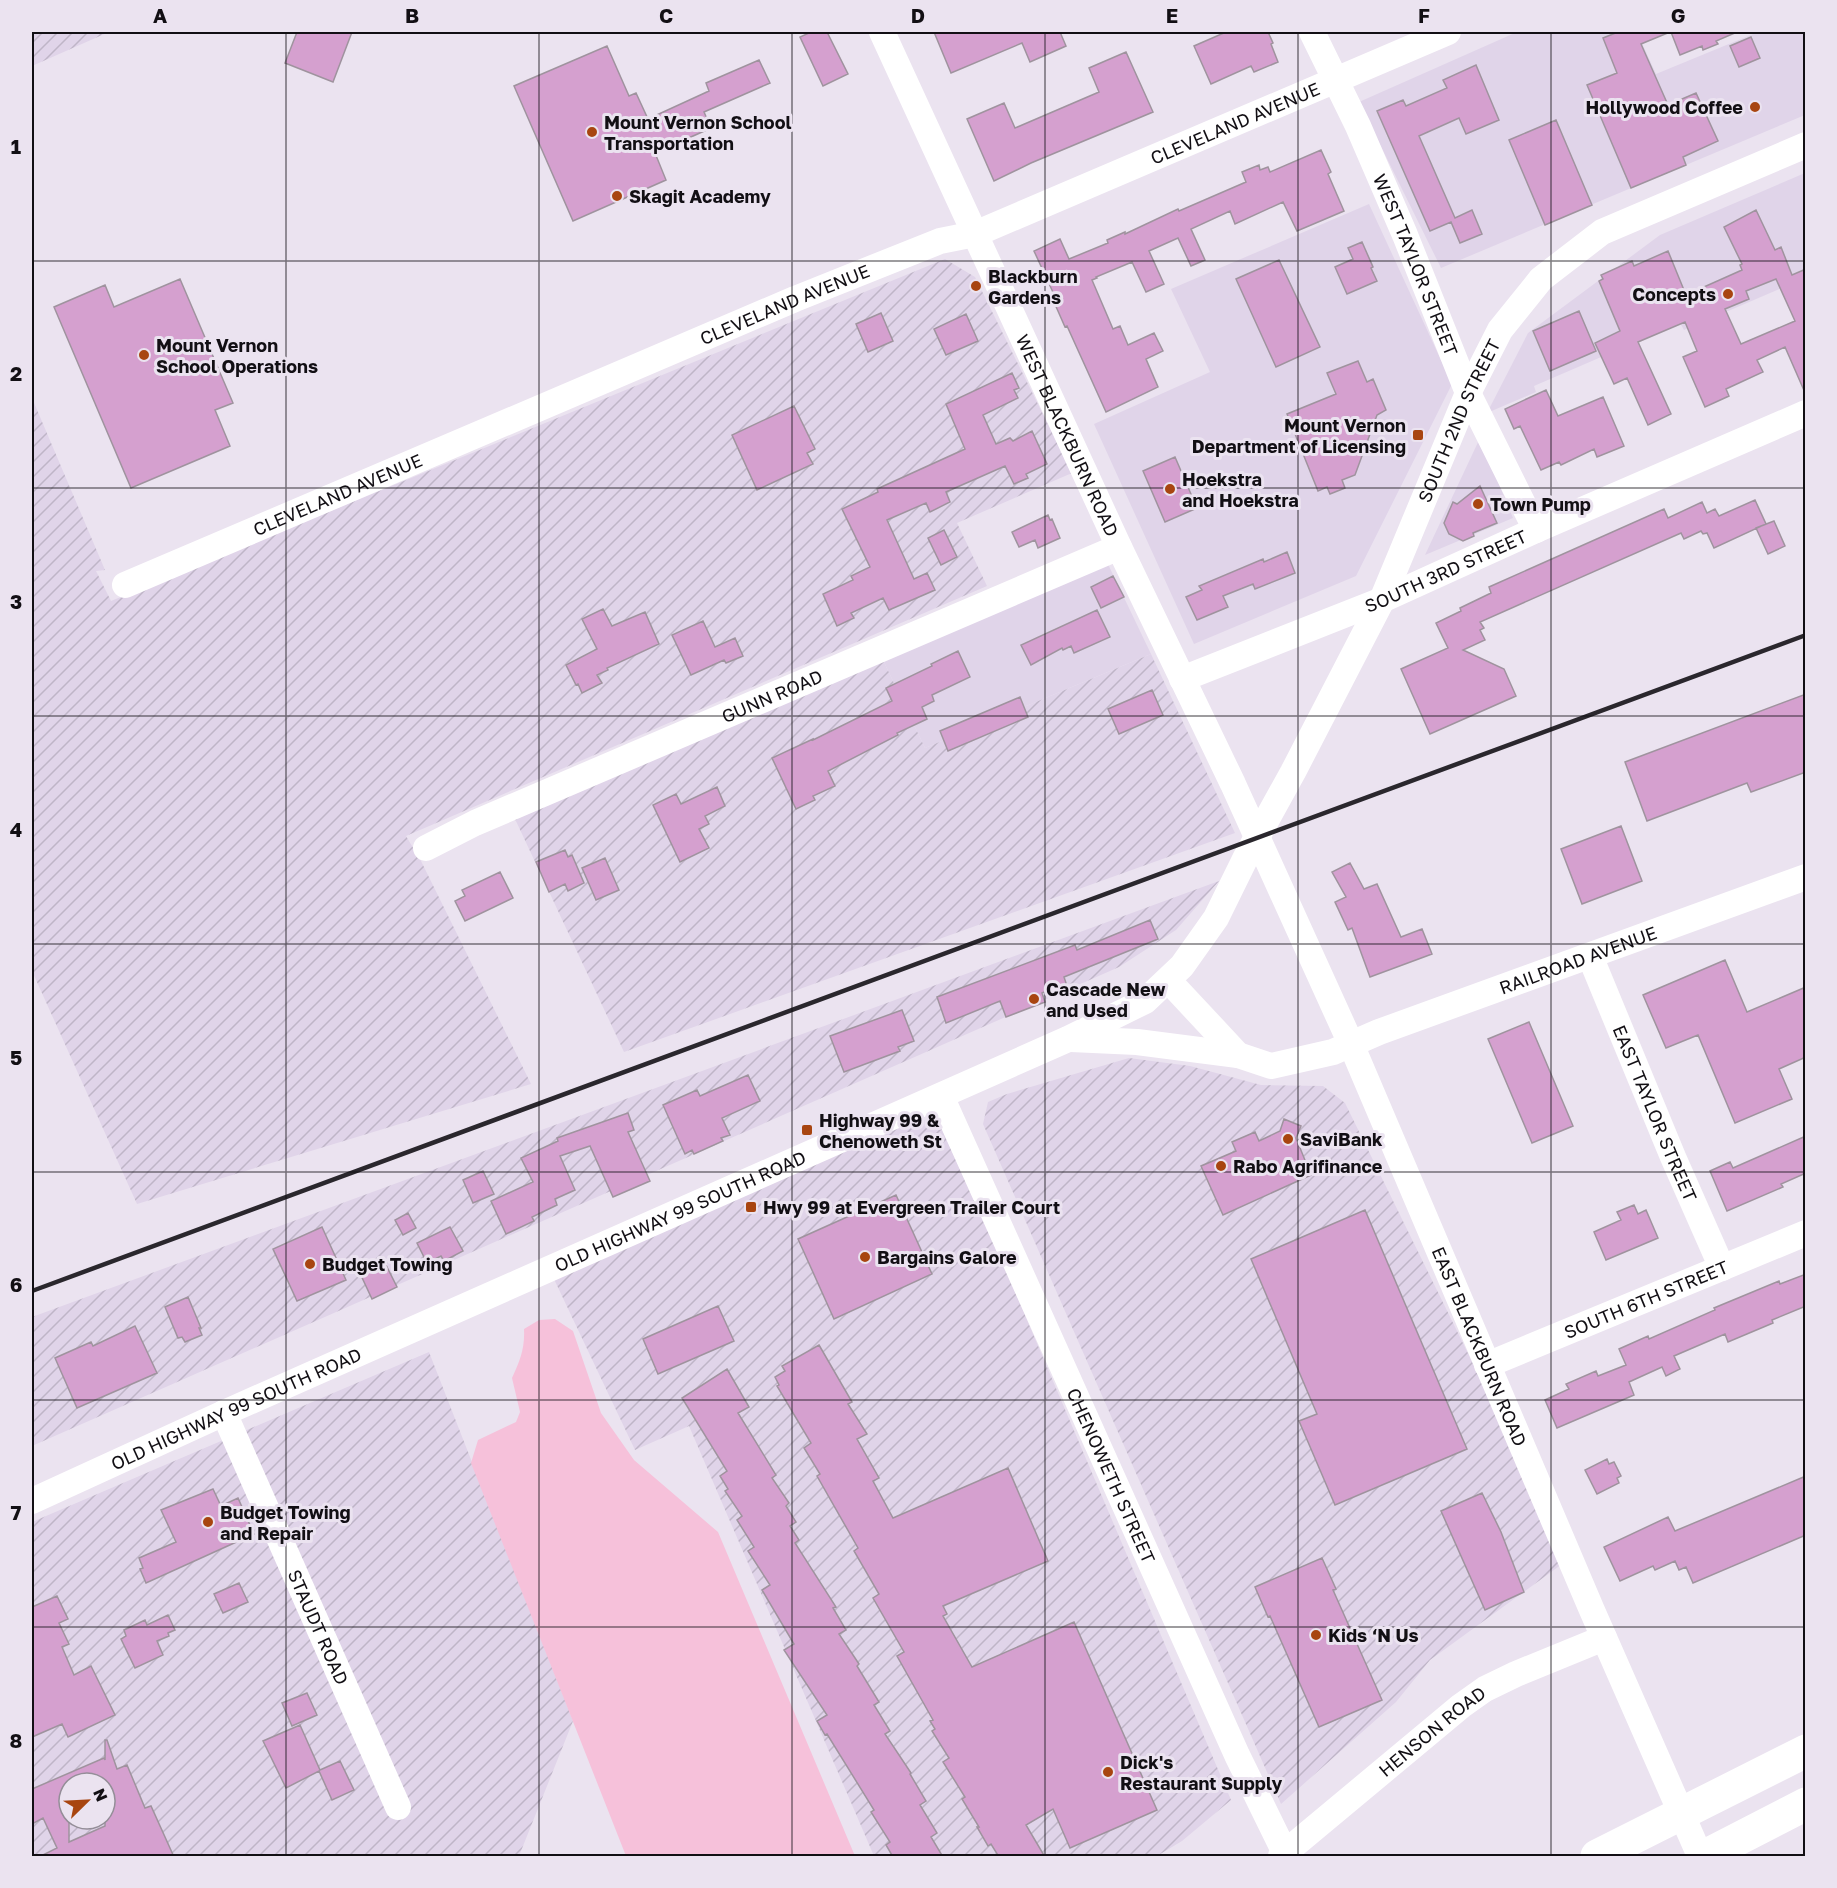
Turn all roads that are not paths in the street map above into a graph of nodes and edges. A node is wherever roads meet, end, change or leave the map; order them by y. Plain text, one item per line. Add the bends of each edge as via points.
1 (882, 32) edge
2 (1312, 32) edge
3 (1448, 32) edge
4 (1335, 80) junction
5 (1806, 145) edge
6 (975, 234) junction
7 (1468, 393) junction
8 (1806, 413) edge
9 (1536, 530) junction
10 (1119, 547) junction
11 (125, 585) dead end
12 (1382, 600) junction
13 (1182, 679) junction
14 (1257, 839) junction
15 (426, 848) dead end
16 (1806, 877) edge
17 (1590, 956) junction
18 (1168, 980) junction
19 (1068, 1039) junction
20 (1351, 1044) junction
21 (1238, 1055) junction
22 (941, 1095) junction
23 (1806, 1233) edge
24 (1722, 1268) junction
25 (1487, 1365) junction
26 (224, 1413) junction
27 (32, 1501) edge
28 (1604, 1638) junction
29 (1806, 1751) edge
30 (1806, 1804) edge
31 (398, 1807) dead end
32 (1283, 1855) edge
33 (1597, 1857) edge
34 (1700, 1857) edge
35 (1705, 1857) edge

1 - 6 street, WEST BLACKBURN ROAD
2 - 4 street, WEST TAYLOR STREET
3 - 4 street, CLEVELAND AVENUE
4 - 6 street, CLEVELAND AVENUE
4 - 7 street, WEST TAYLOR STREET via 1405,235
5 - 7 street, SOUTH 2ND STREET via 1602,232 1541,279 1500,330
6 - 10 street, WEST BLACKBURN ROAD
6 - 11 street, CLEVELAND AVENUE via 940,241 795,299
7 - 9 street, WEST TAYLOR STREET
7 - 12 street, SOUTH 2ND STREET
8 - 9 street, SOUTH 3RD STREET
9 - 12 street, SOUTH 3RD STREET
10 - 13 street, WEST BLACKBURN ROAD
10 - 15 street, GUNN ROAD via 476,823
12 - 13 street, SOUTH 3RD STREET
12 - 14 street, SOUTH 2ND STREET
13 - 14 street, WEST BLACKBURN ROAD
14 - 18 street, OLD HIGHWAY 99 SOUTH ROAD via 1216,918
14 - 20 street, EAST BLACKBURN ROAD
16 - 17 street, RAILROAD AVENUE
17 - 20 street, RAILROAD AVENUE
17 - 24 street, EAST TAYLOR STREET
18 - 19 street, OLD HIGHWAY 99 SOUTH ROAD via 1145,1001
18 - 21 street
19 - 21 street, RAILROAD AVENUE via 1137,1042
19 - 22 street, OLD HIGHWAY 99 SOUTH ROAD
20 - 21 street, RAILROAD AVENUE via 1271,1066
20 - 25 street, EAST BLACKBURN ROAD
22 - 26 street, OLD HIGHWAY 99 SOUTH ROAD
22 - 32 street, CHENOWETH STREET
23 - 24 street, SOUTH 6TH STREET
24 - 25 street, SOUTH 6TH STREET
25 - 28 street, EAST BLACKBURN ROAD
26 - 27 street, OLD HIGHWAY 99 SOUTH ROAD
26 - 31 street, STAUDT ROAD
28 - 32 street, HENSON ROAD via 1485,1689
28 - 34 street, EAST BLACKBURN ROAD
29 - 33 highway
30 - 35 highway

